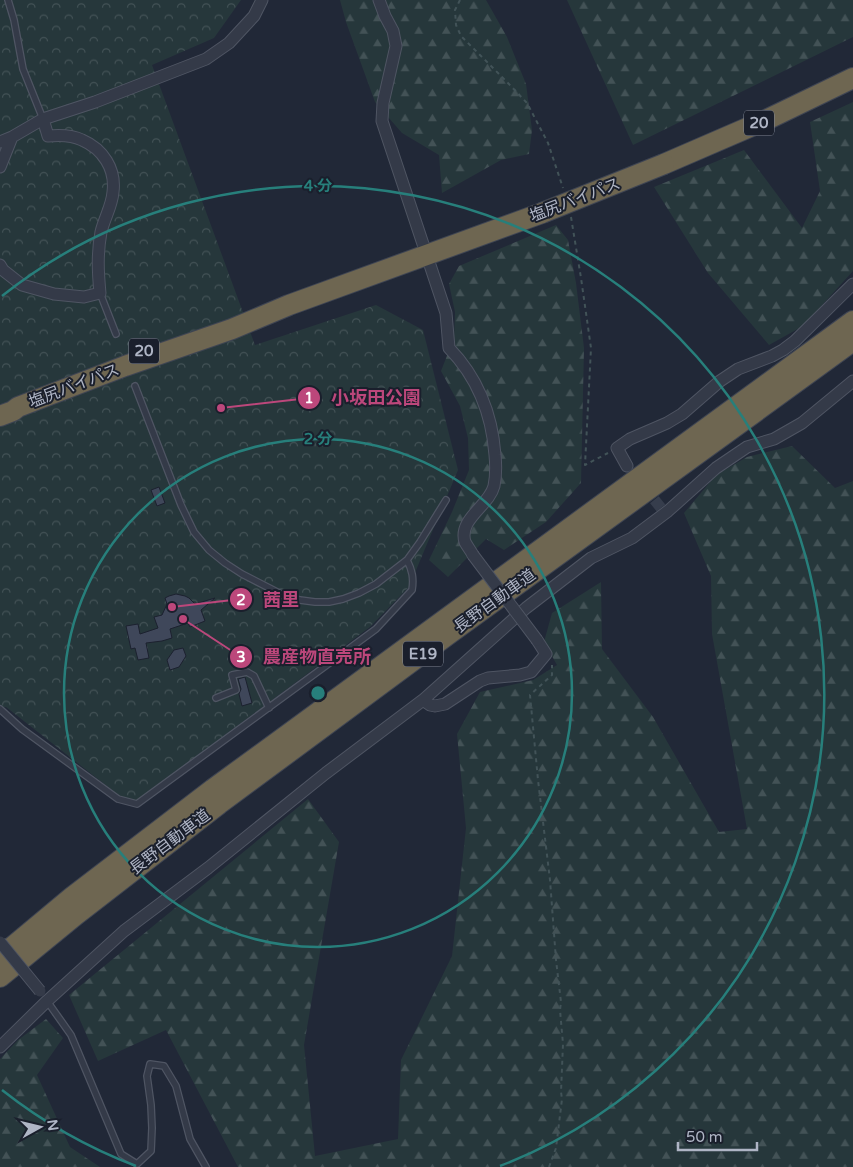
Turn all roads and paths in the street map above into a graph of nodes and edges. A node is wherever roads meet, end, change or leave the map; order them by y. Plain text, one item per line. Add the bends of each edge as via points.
1 (8, 0) edge
2 (262, 0) edge
3 (379, 0) edge
4 (460, 0) edge
5 (853, 78) edge
6 (43, 119) junction
7 (12, 137) junction
8 (0, 142) edge
9 (0, 167) edge
10 (565, 195) dead end
11 (570, 212) dead end
12 (426, 256) junction
13 (0, 265) edge
14 (853, 284) edge
15 (100, 294) junction
16 (289, 305) junction
17 (853, 321) edge
18 (116, 334) dead end
19 (853, 341) edge
20 (853, 381) edge
21 (135, 386) dead end
22 (0, 404) edge
23 (0, 416) edge
24 (617, 448) junction
25 (627, 466) dead end
26 (446, 500) dead end
27 (406, 560) junction
28 (546, 654) junction
29 (216, 698) dead end
30 (423, 700) junction
31 (268, 708) junction
32 (0, 709) edge
33 (0, 942) edge
34 (0, 957) edge
35 (0, 977) edge
36 (43, 996) junction
37 (0, 1047) edge
38 (138, 1165) edge
39 (206, 1167) edge
40 (549, 1167) edge

1 - 6 lane via 23,69
2 - 6 street via 254,16 229,44 206,58
3 - 12 street via 396,46 382,121
4 - 10 path via 455,10 461,36 527,103 548,143
5 - 12 highway, 塩尻バイパス / 20, bridge via 664,164
6 - 7 street
6 - 15 street via 48,136 82,139 101,152 112,170 114,191 98,254
7 - 8 street
7 - 9 street
11 - 24 path via 591,348 586,465
12 - 16 highway, 塩尻バイパス / 20
12 - 28 street, bridge via 446,313 448,348 478,388 490,416 494,440 494,485 490,495 466,523 465,542
13 - 15 street via 22,285 38,290 84,297
14 - 24 street via 783,350 738,369 682,414
15 - 18 lane
16 - 22 highway, 塩尻バイパス / 20 via 240,316
16 - 23 highway, 塩尻バイパス / 20
17 - 34 highway, 長野自動車道 / E19 via 213,789 72,897
19 - 35 highway, 長野自動車道 / E19 via 220,804
20 - 30 street via 802,423 774,439 747,447 716,468 632,538 591,558 533,603
21 - 27 lane via 194,532 209,550 242,574 283,595 329,602 359,594
24 - 25 street
26 - 27 lane
27 - 31 lane via 412,569 412,590 376,629
28 - 30 street via 531,672 480,680 445,704 435,706
28 - 40 path via 552,665 552,675 530,695 563,1044 562,1099 556,1148
29 - 31 lane via 236,690 232,675 247,672 254,676
30 - 36 street
31 - 32 lane via 137,804 118,799 22,729
33 - 36 street, bridge
36 - 37 street
36 - 38 lane via 71,1035 121,1154
38 - 39 lane via 151,1151 151,1104 147,1076 150,1064 164,1066 176,1086 190,1139

